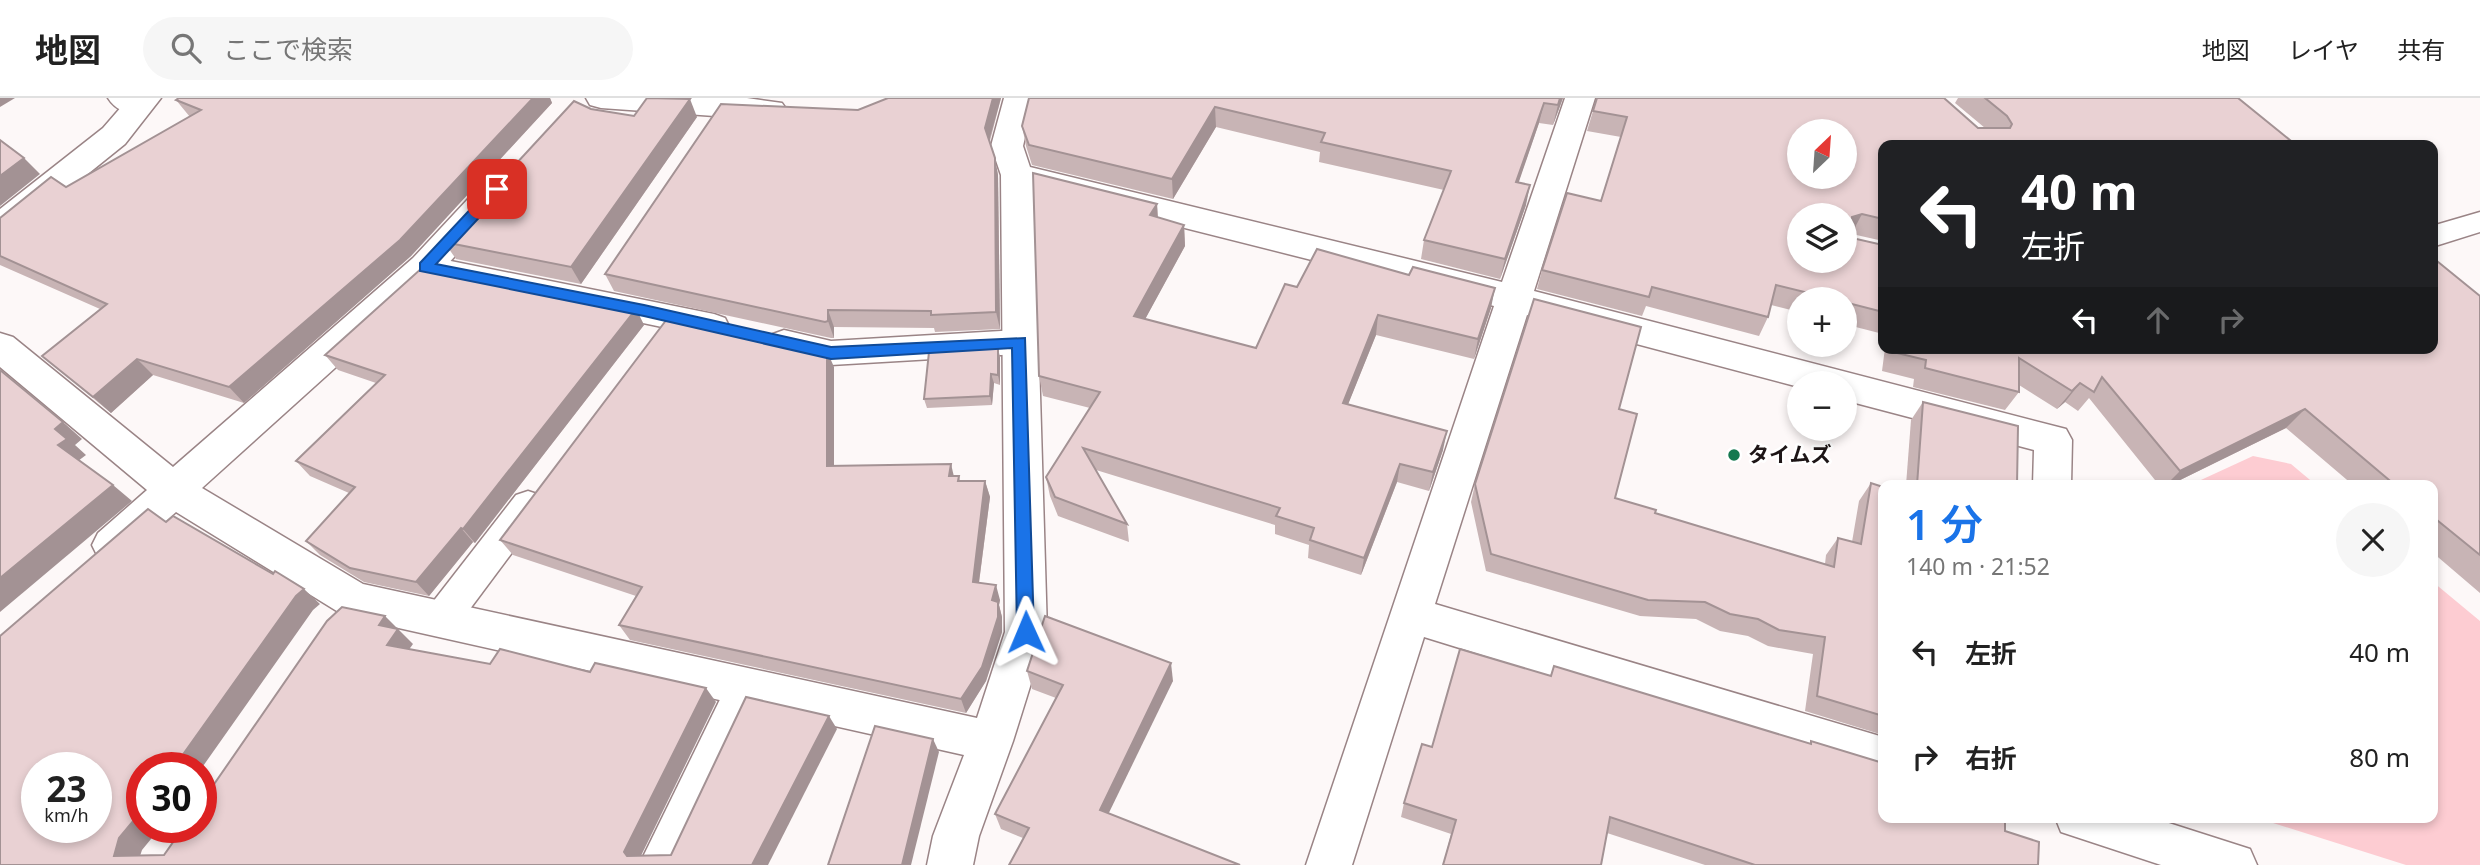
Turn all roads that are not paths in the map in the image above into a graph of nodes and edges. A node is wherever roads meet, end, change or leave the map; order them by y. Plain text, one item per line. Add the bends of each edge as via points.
1 (1019, 98) edge
2 (1580, 98) edge
3 (135, 101) edge
4 (582, 102) edge
5 (799, 112) edge
6 (1017, 175) junction
7 (506, 179) edge
8 (2480, 222) edge
9 (0, 227) edge
10 (2438, 235) edge
11 (425, 267) junction
12 (607, 274) edge
13 (1513, 298) junction
14 (590, 299) junction
15 (671, 316) junction
16 (1020, 342) junction
17 (0, 347) edge
18 (646, 348) edge
19 (1790, 371) edge
20 (1857, 389) edge
21 (548, 478) edge
22 (2052, 480) edge
23 (175, 491) junction
24 (82, 570) edge
25 (1410, 615) junction
26 (442, 618) junction
27 (744, 688) junction
28 (990, 741) junction
29 (1878, 756) edge
30 (2097, 823) edge
31 (659, 865) edge
32 (950, 865) edge
33 (1329, 865) edge
34 (2234, 865) edge

1 - 6 street via 1007,146
2 - 13 street
3 - 9 street via 114,136
4 - 5 street via 713,119
6 - 13 street
6 - 16 street
7 - 11 street
8 - 10 lane
11 - 14 lane
11 - 23 street
12 - 14 lane
13 - 19 street
13 - 25 street
14 - 15 lane
15 - 16 lane via 831,353
15 - 18 lane
16 - 28 street via 1026,632
17 - 23 street
20 - 22 street via 2053,440
21 - 26 lane
23 - 24 street
23 - 26 street via 341,612
25 - 29 street
25 - 33 street
26 - 27 street
27 - 28 street
27 - 31 lane
28 - 32 street
30 - 34 street

